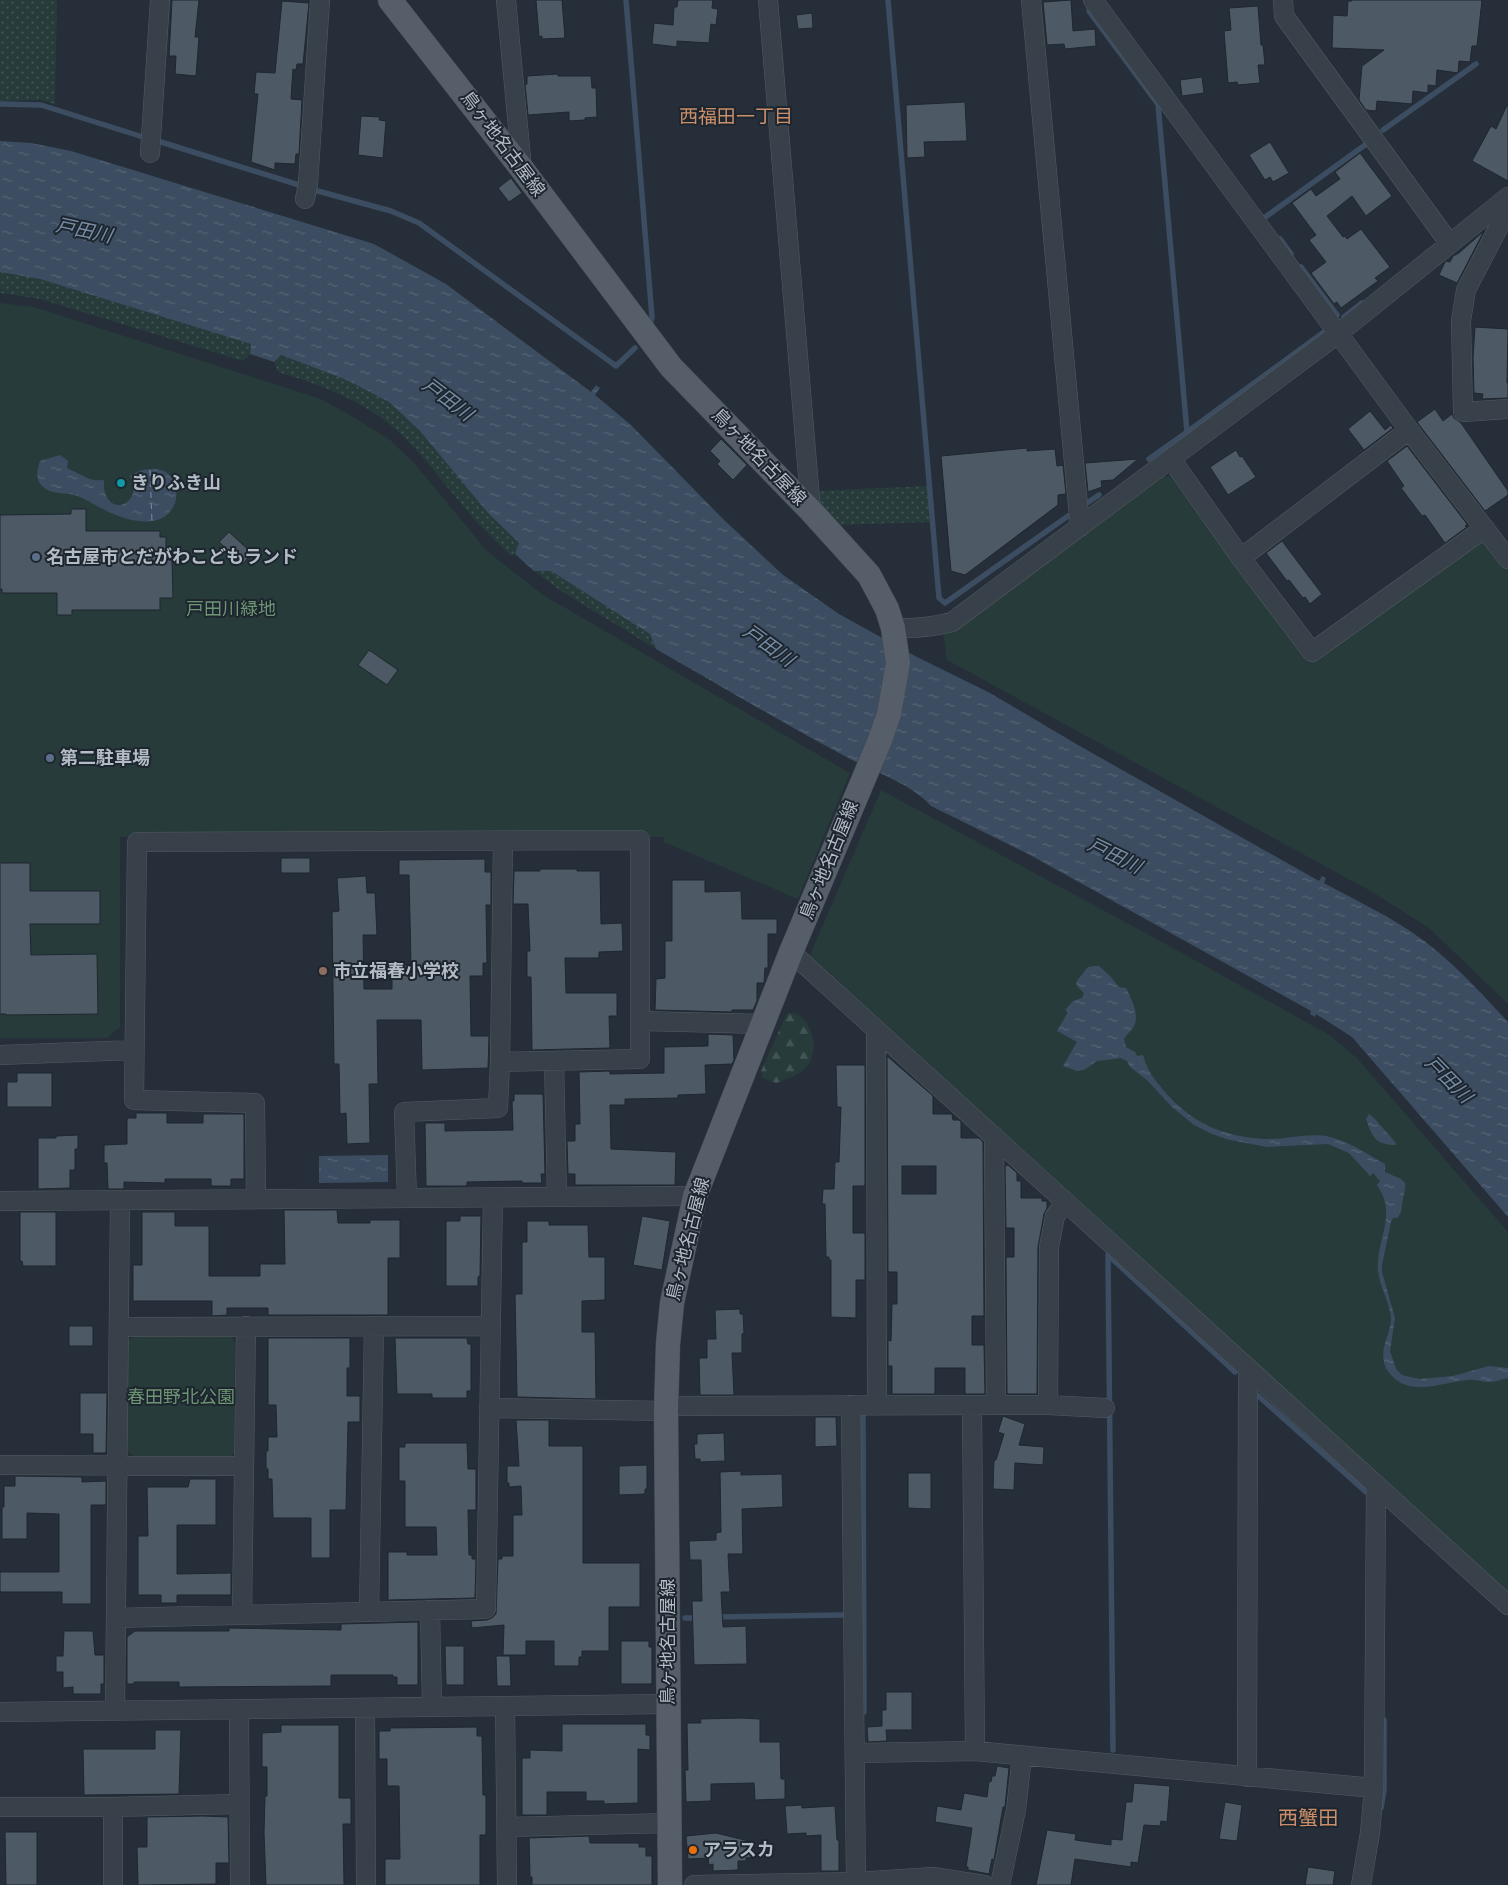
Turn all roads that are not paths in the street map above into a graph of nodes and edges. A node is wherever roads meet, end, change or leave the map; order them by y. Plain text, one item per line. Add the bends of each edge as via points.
1 (160, 0) edge
2 (320, 0) edge
3 (390, 0) edge
4 (506, 0) edge
5 (768, 0) edge
6 (1031, 0) edge
7 (1093, 0) edge
8 (1282, 0) edge
9 (150, 154) dead end
10 (522, 168) junction
11 (1508, 197) edge
12 (304, 198) dead end
13 (1508, 209) edge
14 (1450, 244) junction
15 (1339, 333) junction
16 (1508, 409) edge
17 (1409, 430) junction
18 (1171, 459) junction
19 (811, 511) junction
20 (1080, 527) junction
21 (1485, 528) junction
22 (1241, 558) junction
23 (1508, 559) edge
24 (893, 628) junction
25 (503, 841) junction
26 (791, 952) junction
27 (641, 1021) junction
28 (763, 1024) junction
29 (876, 1029) junction
30 (133, 1050) junction
31 (0, 1055) edge
32 (554, 1061) junction
33 (500, 1062) junction
34 (994, 1136) junction
35 (695, 1196) junction
36 (492, 1197) junction
37 (556, 1197) junction
38 (407, 1198) junction
39 (256, 1199) junction
40 (120, 1200) junction
41 (0, 1201) edge
42 (1066, 1202) junction
43 (246, 1326) junction
44 (374, 1326) junction
45 (491, 1326) junction
46 (119, 1327) junction
47 (1248, 1370) junction
48 (972, 1405) junction
49 (996, 1405) junction
50 (1048, 1405) junction
51 (851, 1406) junction
52 (877, 1406) junction
53 (489, 1408) junction
54 (666, 1408) junction
55 (1105, 1408) dead end
56 (0, 1465) edge
57 (118, 1465) junction
58 (243, 1466) junction
59 (1376, 1486) junction
60 (1508, 1605) edge
61 (430, 1610) junction
62 (369, 1612) junction
63 (242, 1615) junction
64 (116, 1618) junction
65 (668, 1704) junction
66 (505, 1706) junction
67 (432, 1707) junction
68 (365, 1708) junction
69 (238, 1709) junction
70 (115, 1711) junction
71 (0, 1712) edge
72 (974, 1751) junction
73 (855, 1753) junction
74 (1022, 1756) junction
75 (1247, 1777) junction
76 (1374, 1788) junction
77 (240, 1804) junction
78 (0, 1807) edge
79 (113, 1807) junction
80 (669, 1823) junction
81 (506, 1827) junction
82 (856, 1883) edge
83 (113, 1885) edge
84 (240, 1885) edge
85 (366, 1885) edge
86 (507, 1885) edge
87 (670, 1885) edge
88 (694, 1885) edge
89 (984, 1885) edge
90 (1000, 1885) edge
91 (1361, 1885) edge

1 - 9 street
2 - 12 street via 308,184
3 - 10 main road, 鳥ヶ地名古屋線
4 - 10 street
5 - 19 street
6 - 20 street
7 - 15 street
8 - 14 street via 1284,16
10 - 19 main road, 鳥ヶ地名古屋線 via 672,367
11 - 14 street
13 - 16 street via 1466,290 1462,306 1461,349 1462,412
14 - 15 street
15 - 17 street
15 - 18 street
17 - 21 street
17 - 22 street
18 - 20 street
18 - 22 street
19 - 24 main road, 鳥ヶ地名古屋線 via 870,575
20 - 24 street via 952,622 913,629
21 - 22 street via 1312,652
21 - 23 street
24 - 26 main road, 鳥ヶ地名古屋線 via 898,663 889,714
25 - 27 street via 640,840
25 - 30 street via 137,842
25 - 33 street
26 - 28 main road, 鳥ヶ地名古屋線
26 - 29 street
27 - 28 street
27 - 32 street via 640,1059
28 - 35 main road, 鳥ヶ地名古屋線
29 - 34 street
29 - 52 street
30 - 31 street
30 - 39 street via 134,1100 255,1103
32 - 33 street
32 - 37 street
33 - 38 street via 498,1108 404,1112
34 - 42 street
34 - 49 street
35 - 37 street
35 - 54 main road, 鳥ヶ地名古屋線 via 672,1303
36 - 37 street
36 - 38 street
36 - 45 street
38 - 39 street
39 - 40 street
40 - 41 street
40 - 46 street
42 - 47 street
42 - 50 street via 1056,1216 1049,1247
43 - 44 street
43 - 46 street
43 - 58 street
44 - 45 street
44 - 62 street
45 - 53 street
46 - 57 street
47 - 59 street
47 - 75 street
48 - 49 street
48 - 52 street
48 - 72 street
49 - 50 street
50 - 55 street
51 - 52 street
51 - 54 street
51 - 73 street
53 - 54 street
53 - 61 street via 486,1609
54 - 65 main road, 鳥ヶ地名古屋線
56 - 57 street
57 - 58 street
57 - 64 street
58 - 63 street
59 - 60 street
59 - 76 street
61 - 62 street
61 - 67 street
62 - 63 street
63 - 64 street
64 - 70 street
65 - 66 street
65 - 80 main road, 鳥ヶ地名古屋線
66 - 67 street
66 - 81 street
67 - 68 street
68 - 69 street
68 - 85 street
69 - 70 street
69 - 77 street
70 - 71 street
72 - 73 street
72 - 74 street
73 - 82 street
74 - 75 street
74 - 90 street via 1016,1810
75 - 76 street
76 - 91 street
77 - 79 street
77 - 84 street
78 - 79 street
79 - 83 street
80 - 81 street
80 - 87 main road, 鳥ヶ地名古屋線
81 - 86 street
82 - 88 street
82 - 89 street via 933,1877

